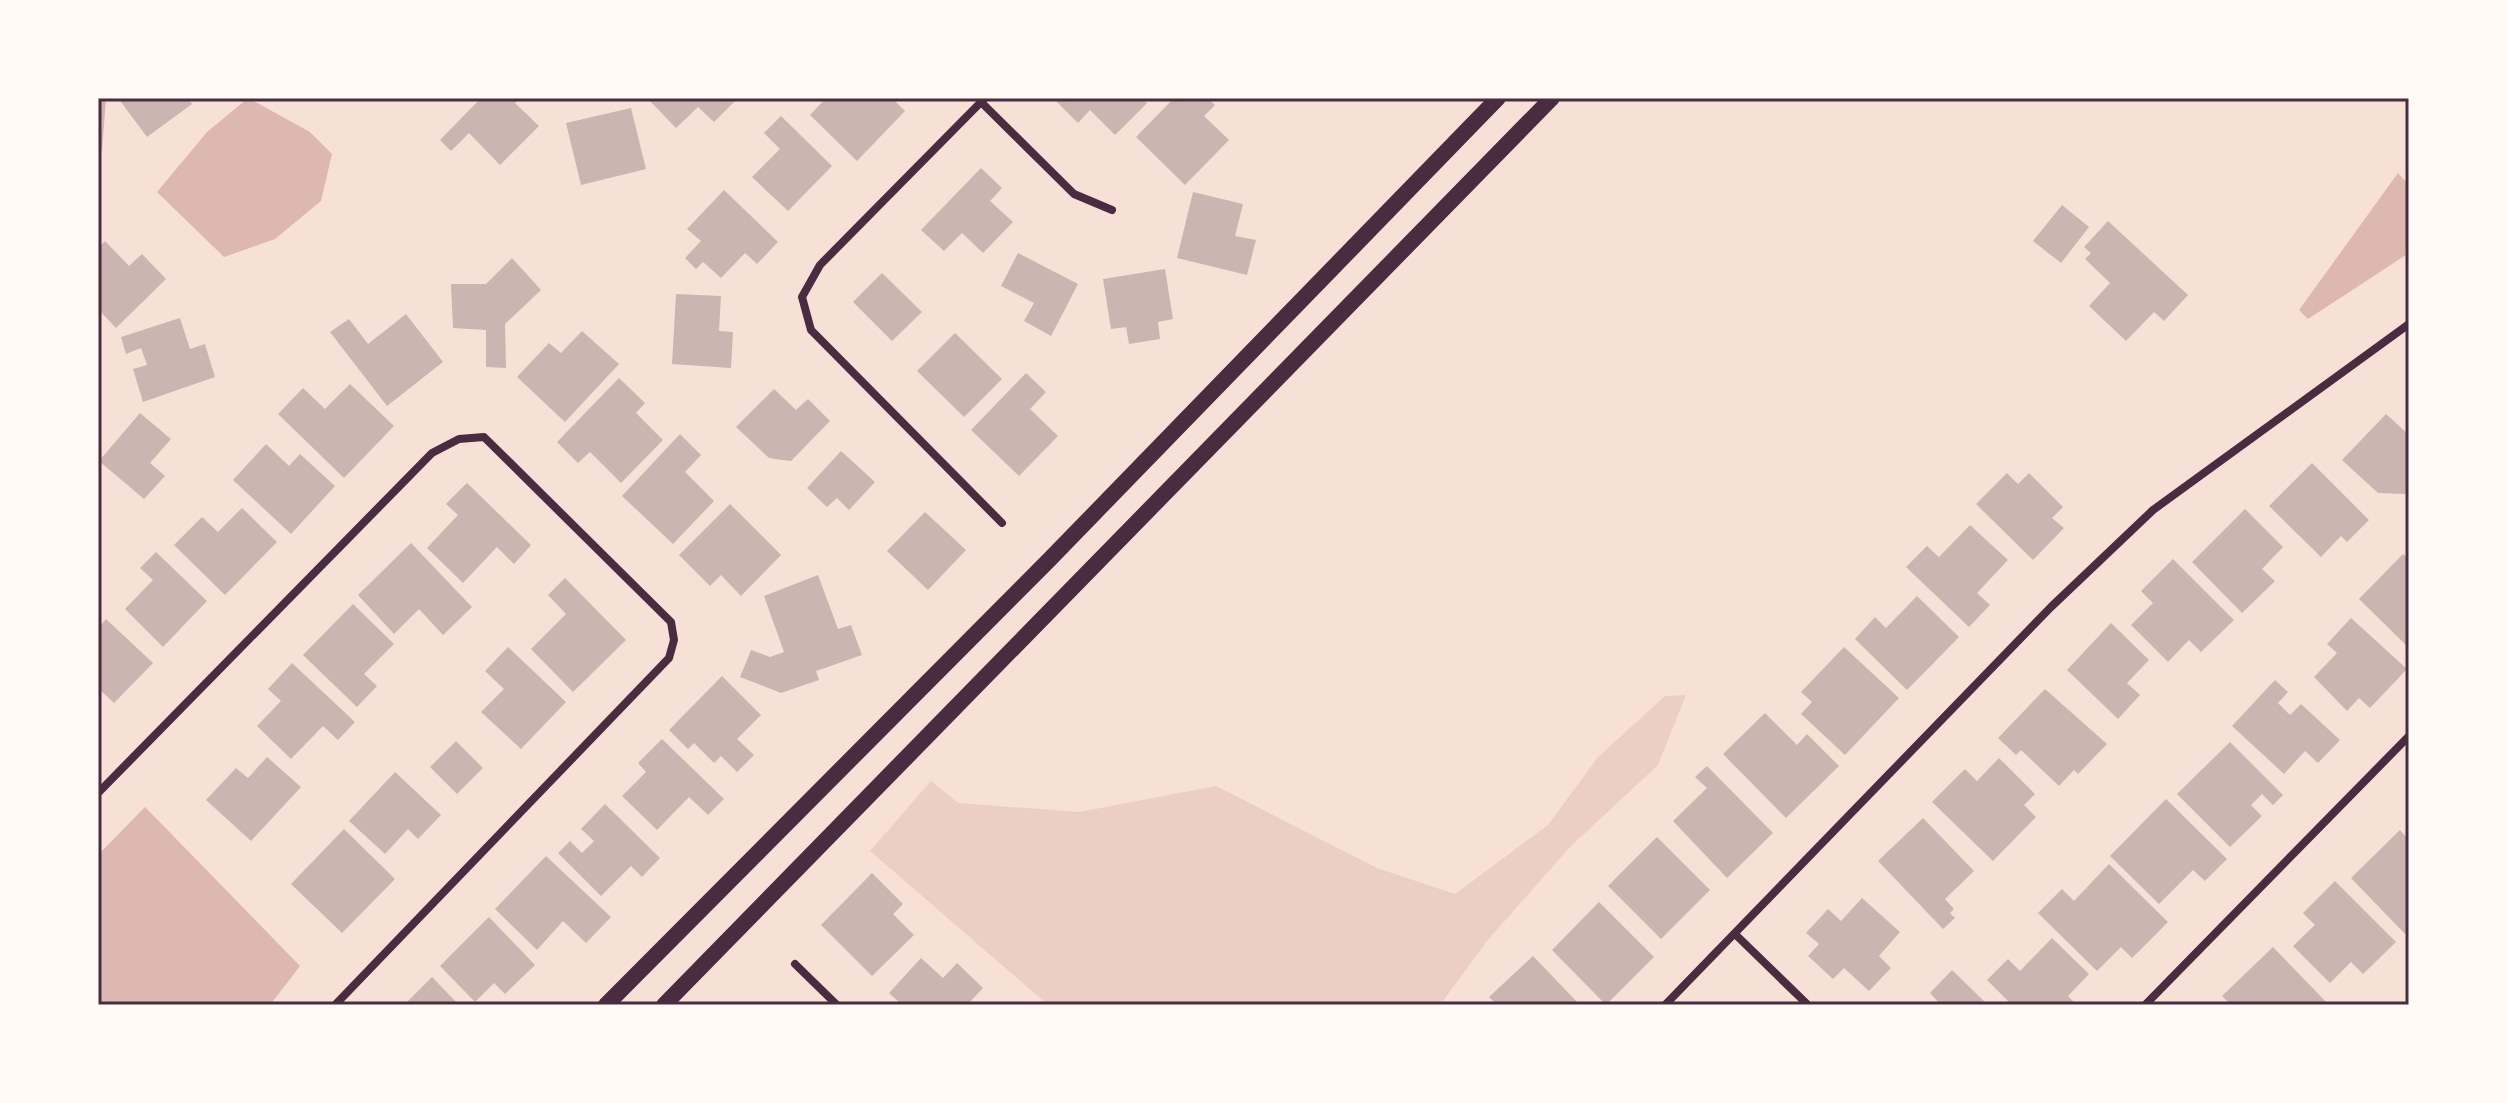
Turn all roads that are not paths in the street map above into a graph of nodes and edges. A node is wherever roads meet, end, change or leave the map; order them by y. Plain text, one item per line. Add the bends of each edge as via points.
1 (1498, 98) edge
2 (1552, 98) edge
3 (983, 100) edge
4 (1112, 210) dead end
5 (2408, 328) edge
6 (1002, 523) dead end
7 (2409, 736) edge
8 (98, 793) edge
9 (1736, 935) junction
10 (795, 964) dead end
11 (335, 1005) edge
12 (606, 1005) edge
13 (664, 1005) edge
14 (837, 1005) edge
15 (1665, 1005) edge
16 (1808, 1005) edge
17 (2145, 1005) edge

1 - 12 main road
2 - 13 main road
3 - 4 street via 1074,194
3 - 6 street via 820,265 802,297 811,330
5 - 9 street via 2153,510 2051,607
7 - 17 street
8 - 11 street via 432,453 459,439 484,437 671,622 674,640 669,658
9 - 15 street
9 - 16 street
10 - 14 street

